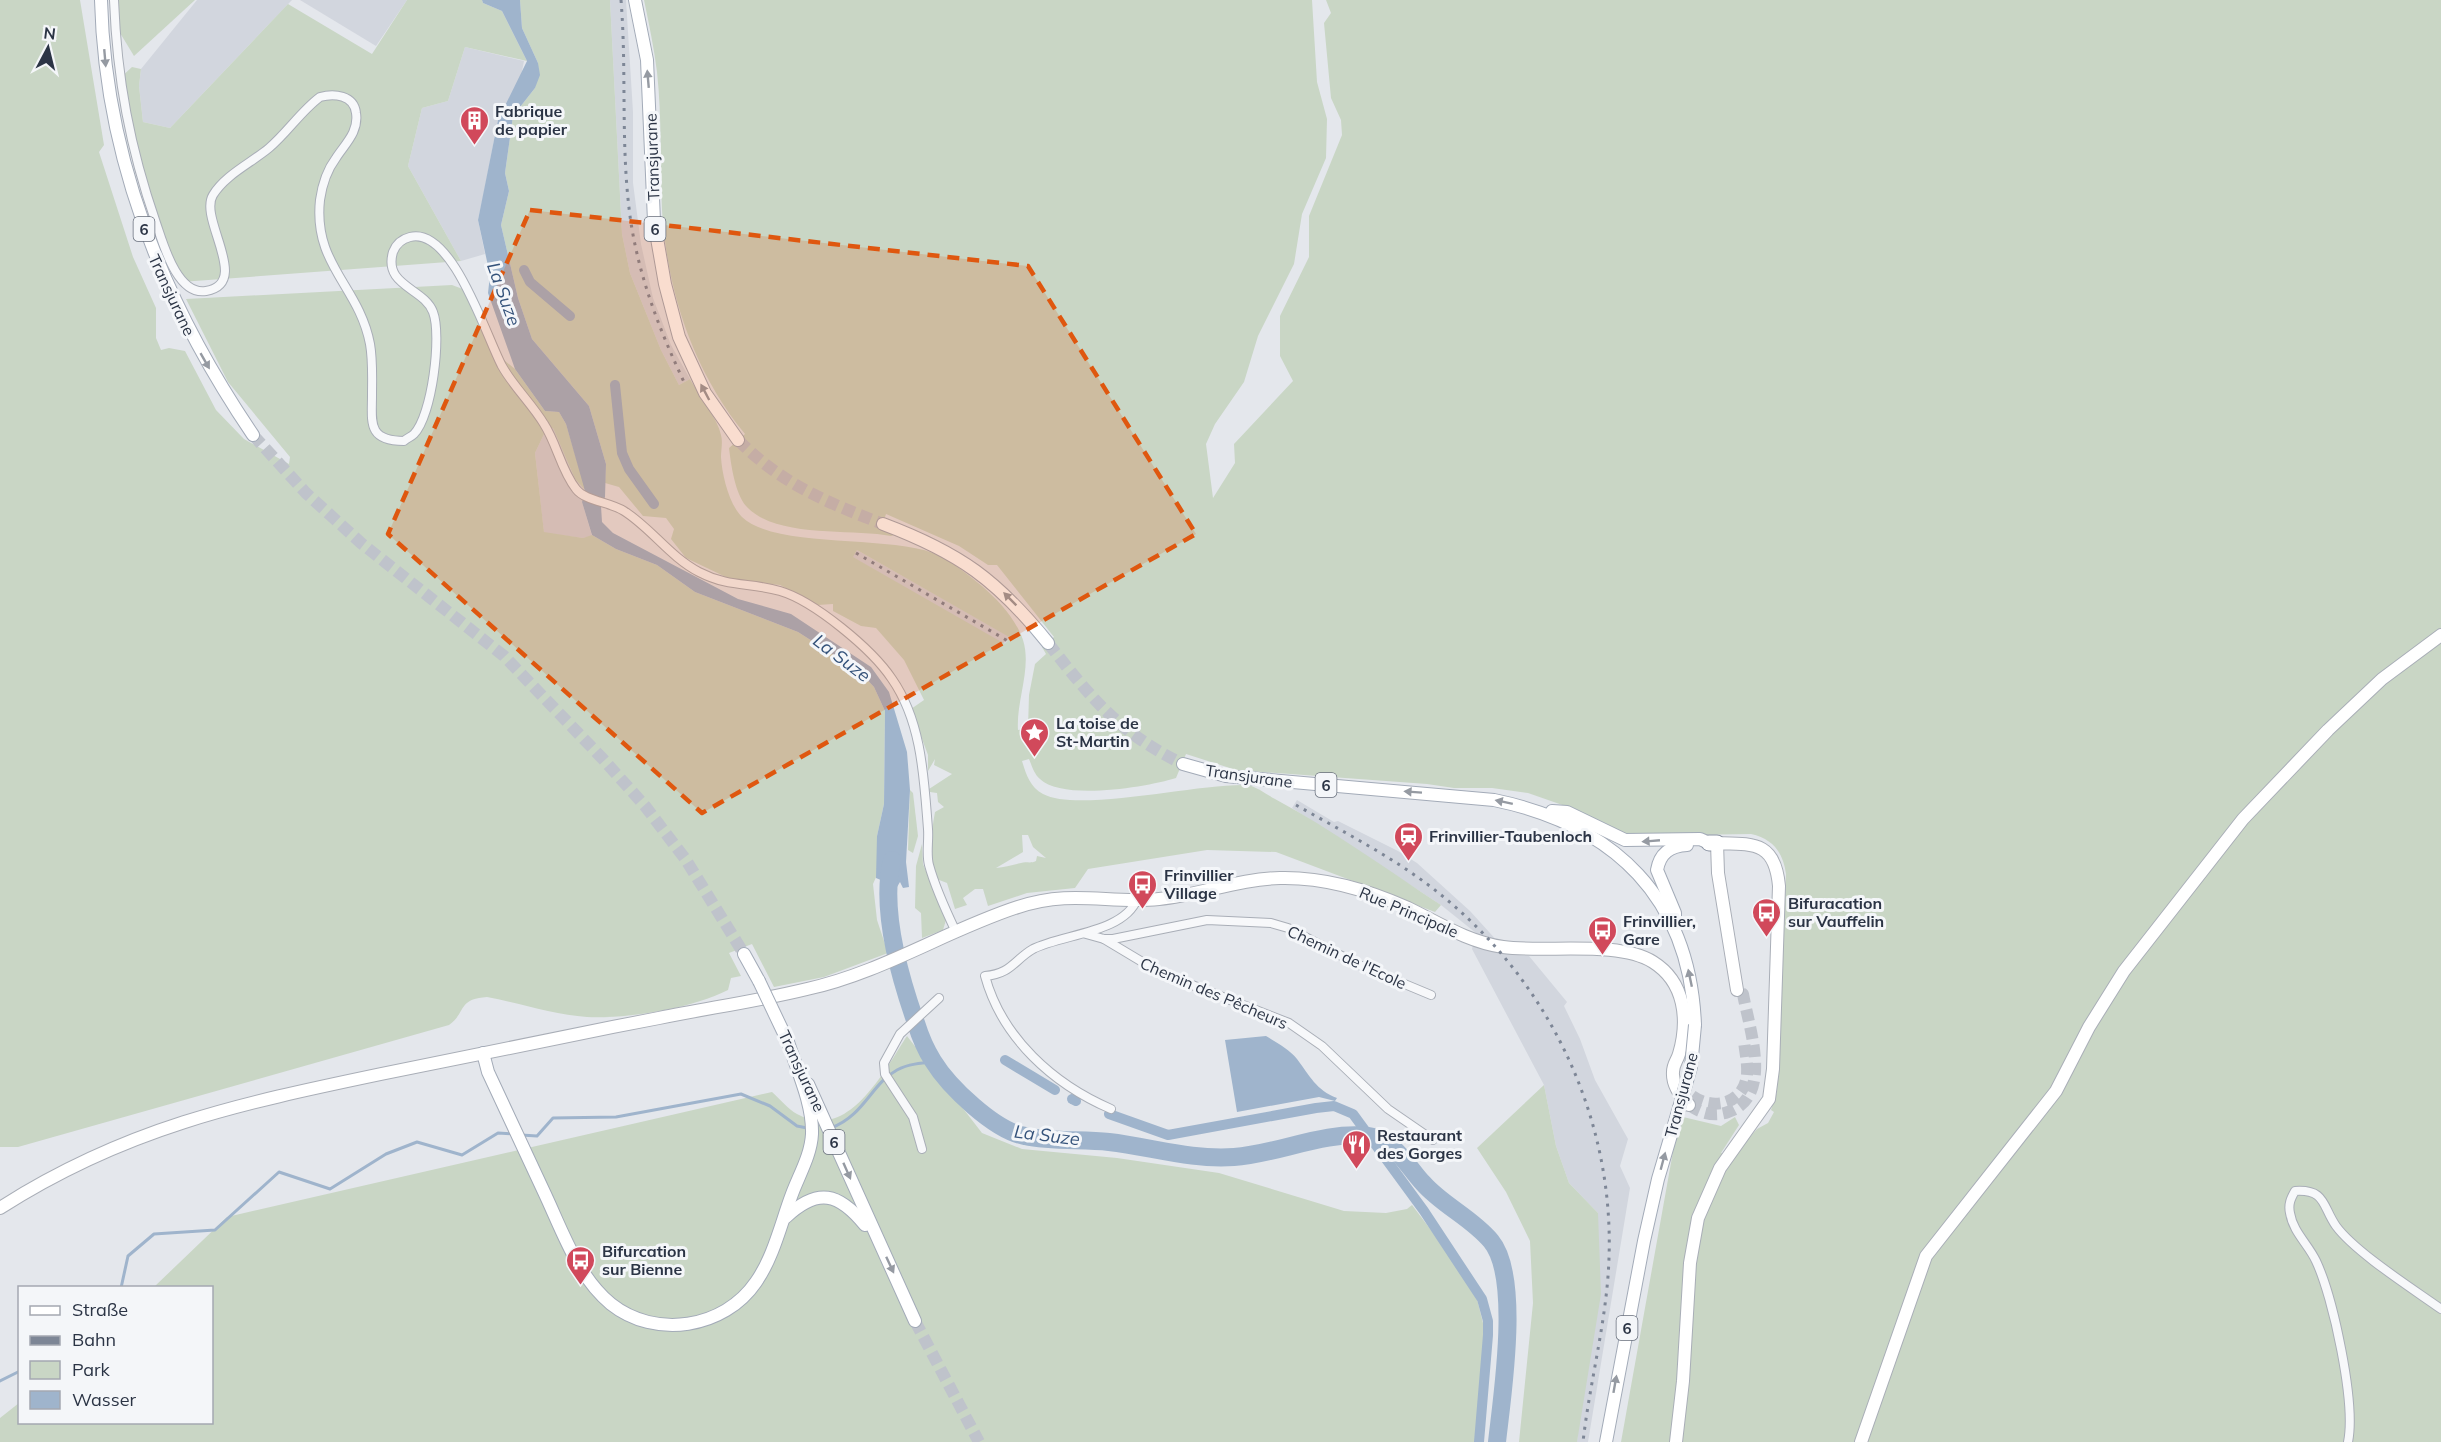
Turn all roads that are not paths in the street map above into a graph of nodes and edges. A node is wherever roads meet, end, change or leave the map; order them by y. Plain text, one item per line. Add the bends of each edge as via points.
1 (101, 0) edge
2 (114, 0) edge
3 (635, 0) edge
4 (253, 435) tunnel mouth
5 (738, 440) tunnel mouth
6 (884, 524) tunnel mouth
7 (2441, 635) edge
8 (1048, 643) tunnel mouth
9 (1183, 764) tunnel mouth
10 (1536, 810) junction
11 (1713, 843) junction
12 (1137, 899) junction
13 (1676, 932) junction
14 (1085, 933) junction
15 (952, 934) junction
16 (1104, 939) junction
17 (746, 957) tunnel mouth
18 (1737, 990) tunnel mouth
19 (1431, 995) dead end
20 (939, 998) dead end
21 (788, 1042) junction
22 (483, 1053) junction
23 (1687, 1103) junction
24 (1111, 1109) dead end
25 (1433, 1140) dead end
26 (922, 1149) dead end
27 (0, 1208) edge
28 (785, 1217) junction
29 (879, 1242) junction
30 (2441, 1309) edge
31 (915, 1321) tunnel mouth
32 (1606, 1442) edge
33 (1676, 1442) edge
34 (1861, 1442) edge
35 (2348, 1442) edge

1 -> 4 main road, Transjurane / 6 via 105,67 121,154 152,253 193,340
2 - 15 street via 118,65 130,139 157,226 182,283 193,290 206,291 218,285 224,274 225,258 208,208 222,183 270,148 312,103 330,94 351,102 356,123 326,176 319,220 328,260 360,311 370,344 370,417 374,429 382,437 404,441 414,434 426,404 435,355 435,316 423,297 399,281 391,262 398,243 419,236 441,247 459,275 504,370 544,424 568,475 582,494 635,518 699,572 729,584 779,591 808,604 891,677 906,706 921,753 928,862
5 -> 3 main road, Transjurane / 6 via 705,393 679,337 665,284 654,221 647,60
8 -> 6 main road via 1021,610 978,570
7 - 34 main road via 2382,680 2328,730 2243,819 2124,971 2056,1091 1926,1256
10 -> 9 main road, Transjurane / 6 via 1471,797 1226,776
11 -> 10 main road via 1625,840 1567,812
10 - 13 main road, Transjurane / 6 via 1582,830 1626,861 1657,899
11 - 13 main road via 1678,846 1668,849 1661,858 1657,870 1675,913
11 - 18 main road
11 - 33 main road via 1745,843 1764,849 1778,873 1773,1070 1769,1099 1716,1174 1698,1218 1690,1263
12 - 14 street via 1133,909 1124,915
12 - 15 main road, Rue Principale via 1046,899
12 - 23 main road, Rue Principale via 1170,898 1256,880 1324,881 1383,898 1482,942 1515,948 1620,951 1646,958 1659,966 1676,986 1684,1010 1678,1056
23 -> 13 main road, Transjurane / 6, bridge via 1695,1025 1690,974
14 - 16 street, Chemin de l'Ecole
14 - 24 street via 1034,949 1007,971 985,976 999,1014 1032,1056 1080,1095
15 - 22 main road, Rue Principale via 865,971 809,989
16 - 19 street, Chemin de l'Ecole via 1207,920 1271,923
16 - 25 street, Chemin des Pêcheurs via 1159,972 1289,1023 1322,1046 1388,1109
17 - 21 main road, Transjurane / 6, bridge
20 - 26 street via 907,1026 884,1063 885,1074 913,1117
21 - 28 main road via 809,1110 812,1134
21 -> 29 main road, Transjurane / 6
22 - 27 main road, Rue Principale via 254,1101 176,1123 99,1153
22 - 28 main road via 578,1263 612,1305 638,1319 661,1324 694,1323 719,1314 746,1294 762,1273
32 -> 23 main road, Transjurane / 6 via 1660,1169
28 - 29 main road via 808,1200 833,1198 852,1209
29 -> 31 main road, Transjurane / 6
30 - 35 street via 2350,1242 2320,1196 2295,1191 2289,1211 2294,1227 2316,1261 2328,1299 2347,1392

